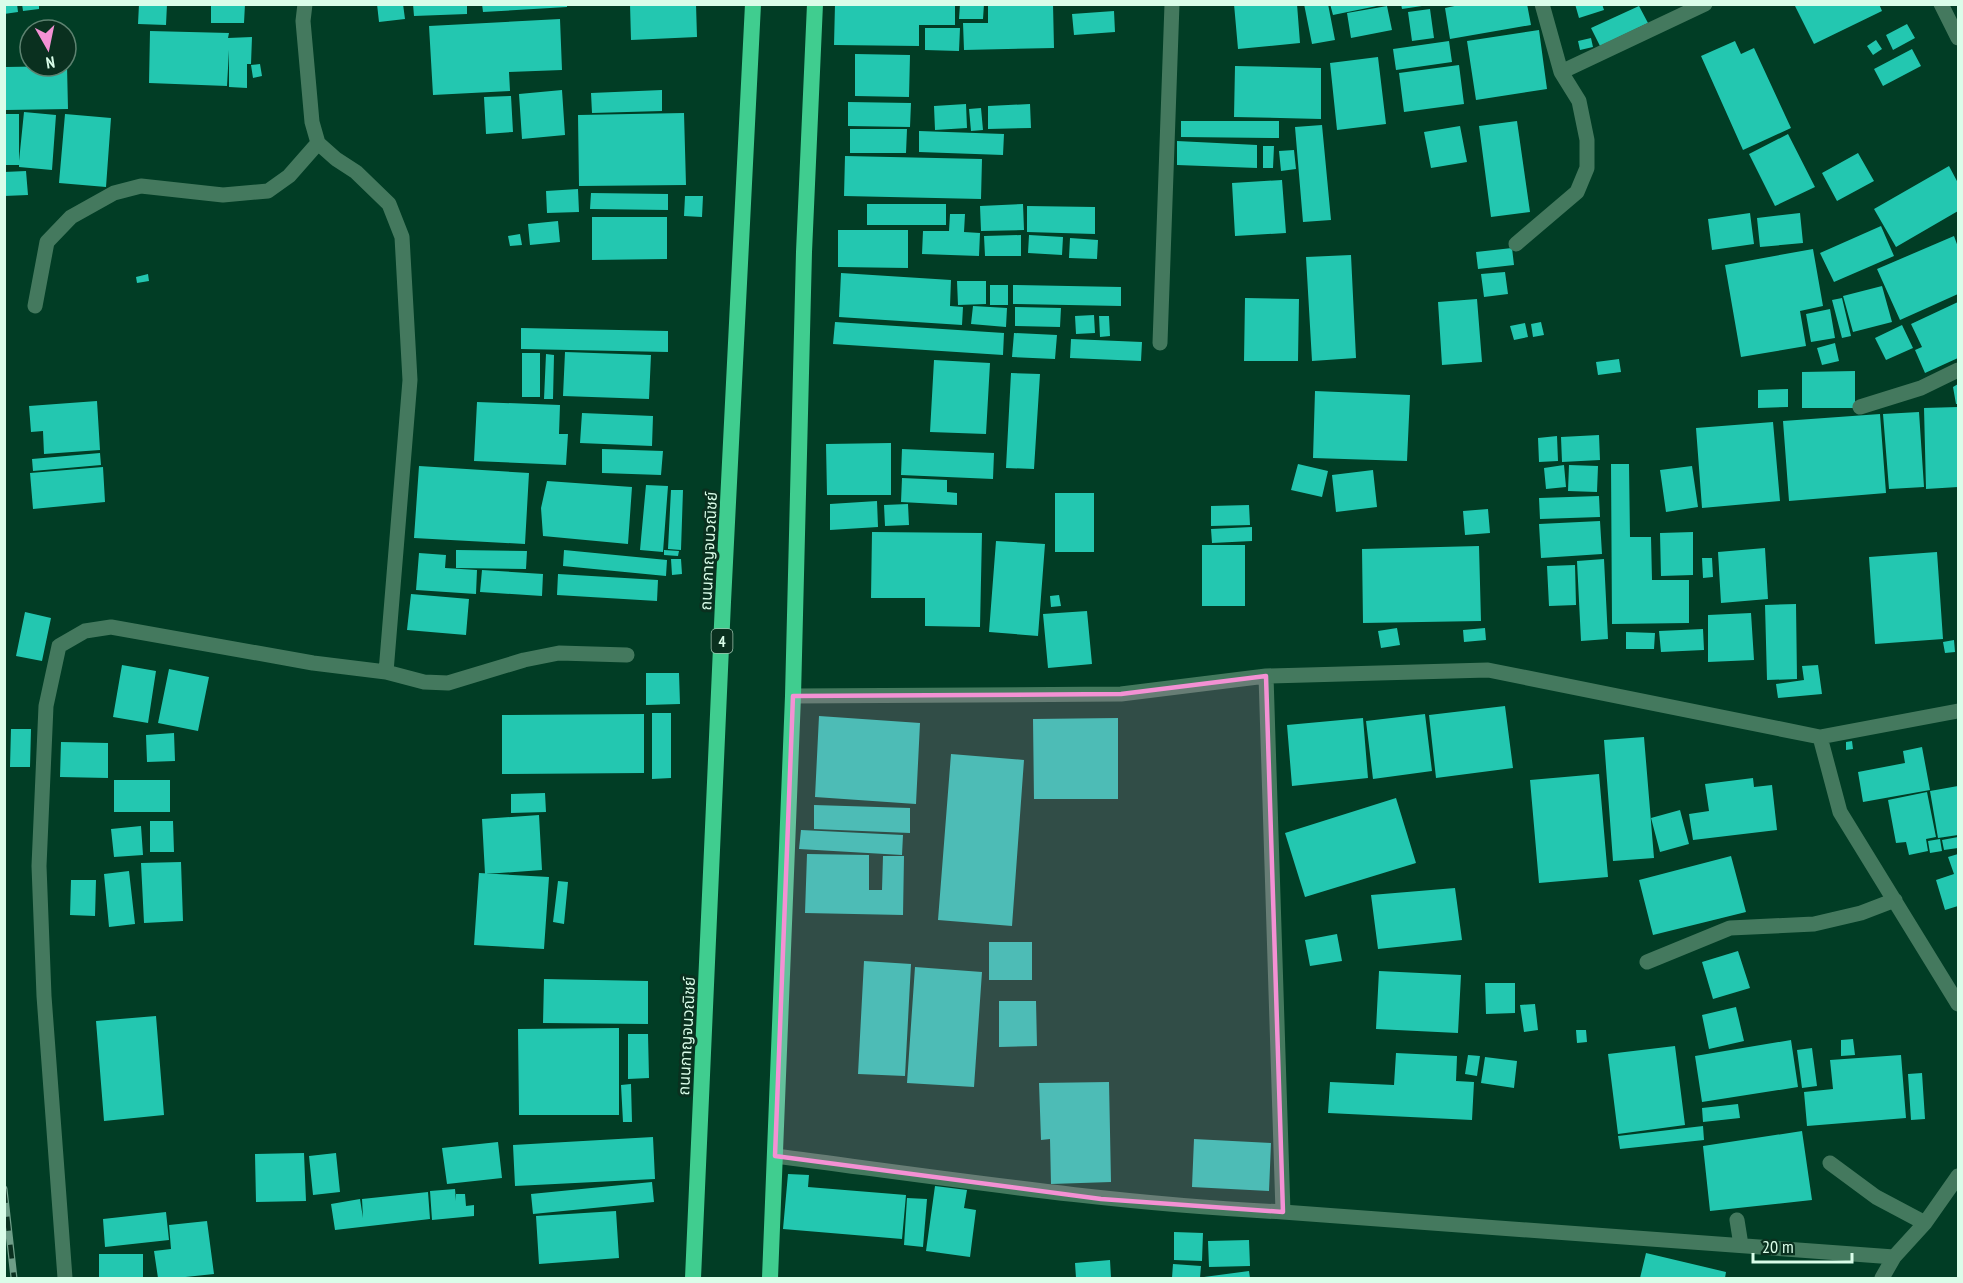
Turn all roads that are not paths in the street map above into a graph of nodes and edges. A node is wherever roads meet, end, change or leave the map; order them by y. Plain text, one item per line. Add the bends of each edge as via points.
1 (305, 4) edge
2 (753, 4) edge
3 (815, 4) edge
4 (1172, 4) edge
5 (1542, 4) edge
6 (1705, 4) edge
7 (1941, 4) edge
8 (1959, 38) edge
9 (1561, 72) junction
10 (318, 143) junction
11 (1516, 244) dead end
12 (35, 306) dead end
13 (1160, 343) dead end
14 (1959, 370) edge
15 (1860, 407) dead end
16 (627, 655) dead end
17 (386, 672) junction
18 (1266, 676) junction
19 (793, 696) junction
20 (1959, 711) edge
21 (1820, 737) junction
22 (1895, 900) junction
23 (1647, 962) dead end
24 (1959, 1004) edge
25 (775, 1156) junction
26 (1830, 1163) dead end
27 (1959, 1176) edge
28 (1283, 1212) junction
29 (1737, 1220) dead end
30 (1925, 1223) junction
31 (1741, 1245) junction
32 (1894, 1257) junction
33 (65, 1278) edge
34 (693, 1278) edge
35 (770, 1278) edge
36 (1882, 1278) edge

1 - 10 street via 303,21 312,122
2 - 34 highway, ถนนกาญจนวณิชย์ / 4
3 - 19 highway via 804,252
4 - 13 street
5 - 9 street
6 - 9 street
7 - 8 street
9 - 11 street via 1579,101 1587,140 1587,168 1576,192
10 - 12 street via 289,176 268,191 223,195 141,186 114,193 71,217 47,242
10 - 17 street via 389,204 402,237 410,380
14 - 15 street via 1922,388
16 - 17 street via 559,653 448,683 424,682
17 - 33 street via 111,627 85,631 59,646 46,706 39,866 44,996
18 - 19 street via 1121,694
18 - 21 street via 1488,670
18 - 28 street
19 - 25 highway
20 - 21 street
21 - 22 street via 1840,812
22 - 23 street via 1861,914 1814,924 1730,928
22 - 24 street
25 - 28 street via 1101,1199
25 - 35 highway
26 - 30 street via 1876,1197
27 - 30 street
28 - 31 street
29 - 31 street
30 - 32 street
31 - 32 street
32 - 36 street

